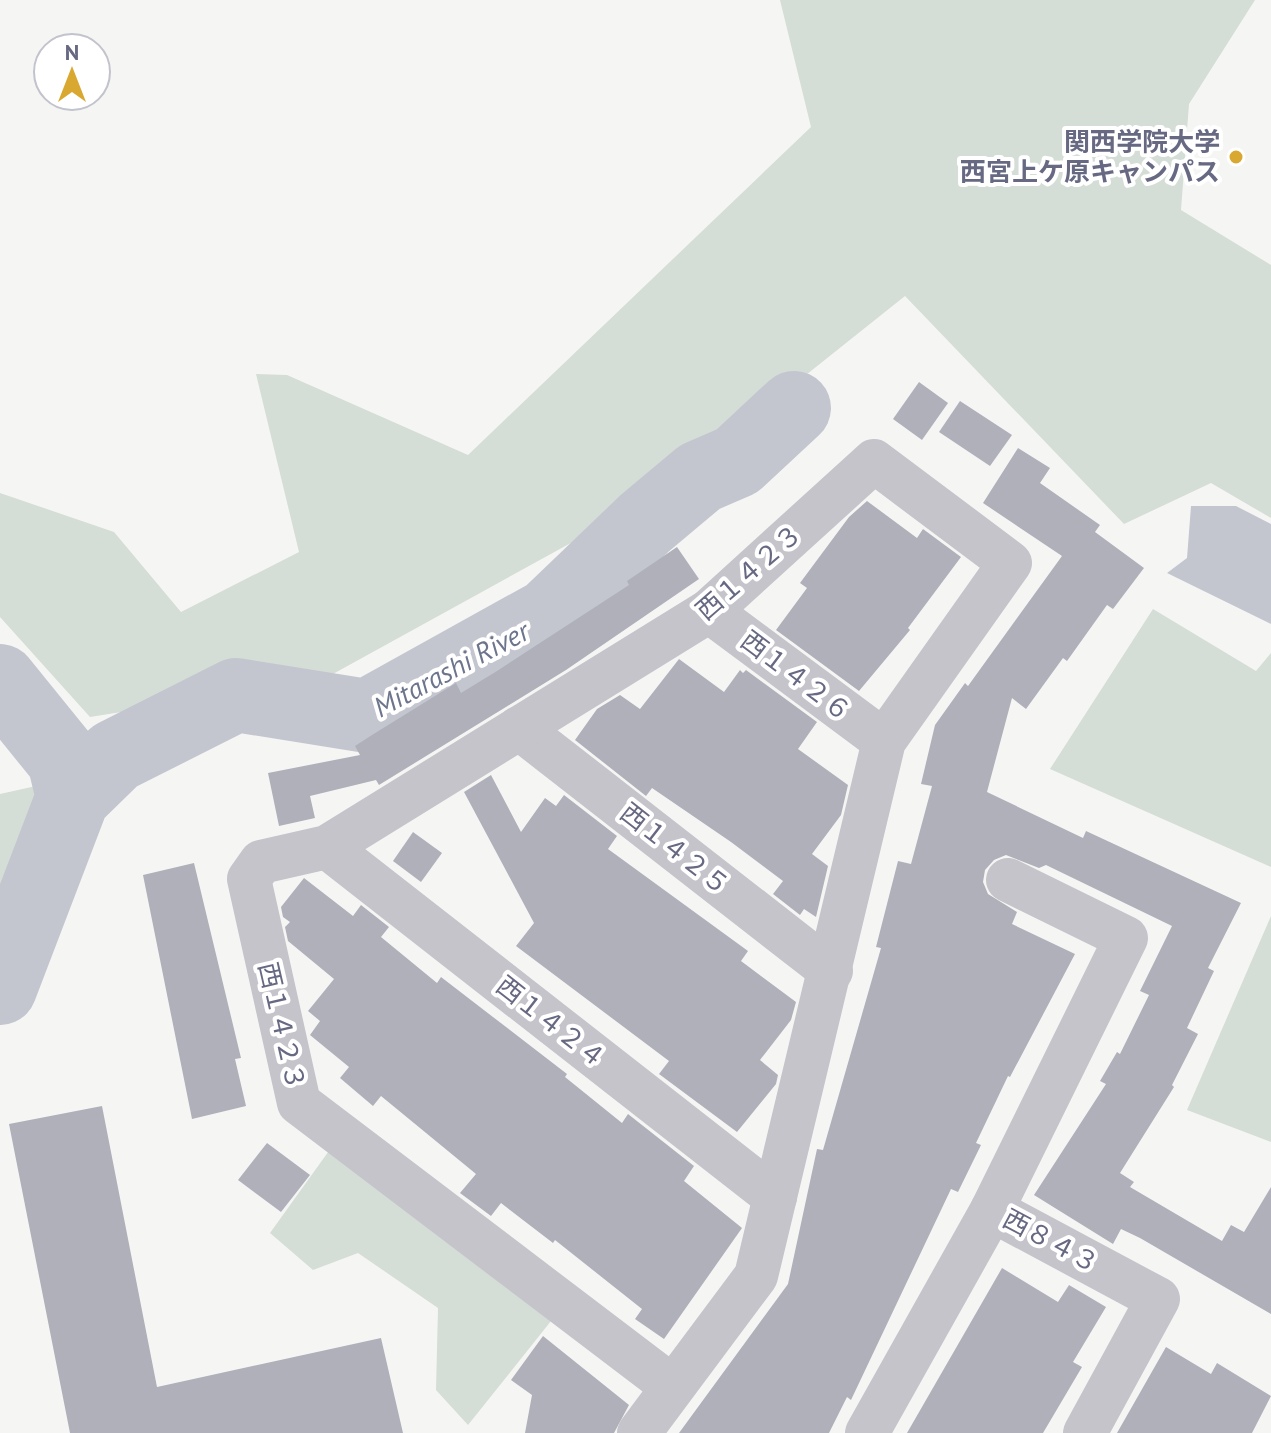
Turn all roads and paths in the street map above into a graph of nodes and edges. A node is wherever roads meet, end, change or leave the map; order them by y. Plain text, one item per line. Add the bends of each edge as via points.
1 (709, 611) junction
2 (519, 728) junction
3 (884, 741) junction
4 (327, 847) junction
5 (1008, 880) dead end
6 (831, 971) junction
7 (775, 1197) junction
8 (992, 1210) junction
9 (673, 1387) junction
10 (639, 1433) edge
11 (867, 1433) edge
12 (1085, 1433) edge

1 - 2 street, 西１４２３
1 - 3 street, 西１４２６
1 - 3 street, 西１４２３ via 874,461 1010,563
2 - 4 street, 西１４２３
2 - 6 street, 西１４２５
3 - 6 street, 西１４２３
4 - 7 street, 西１４２４
4 - 9 street, 西１４２３ via 261,862 249,879 299,1103
5 - 8 street via 1126,938
6 - 7 street, 西１４２３
7 - 9 street, 西１４２３ via 756,1276
8 - 11 street, 西８４３
8 - 12 street, 西８４３ via 1158,1299
9 - 10 street, 西１４２３

